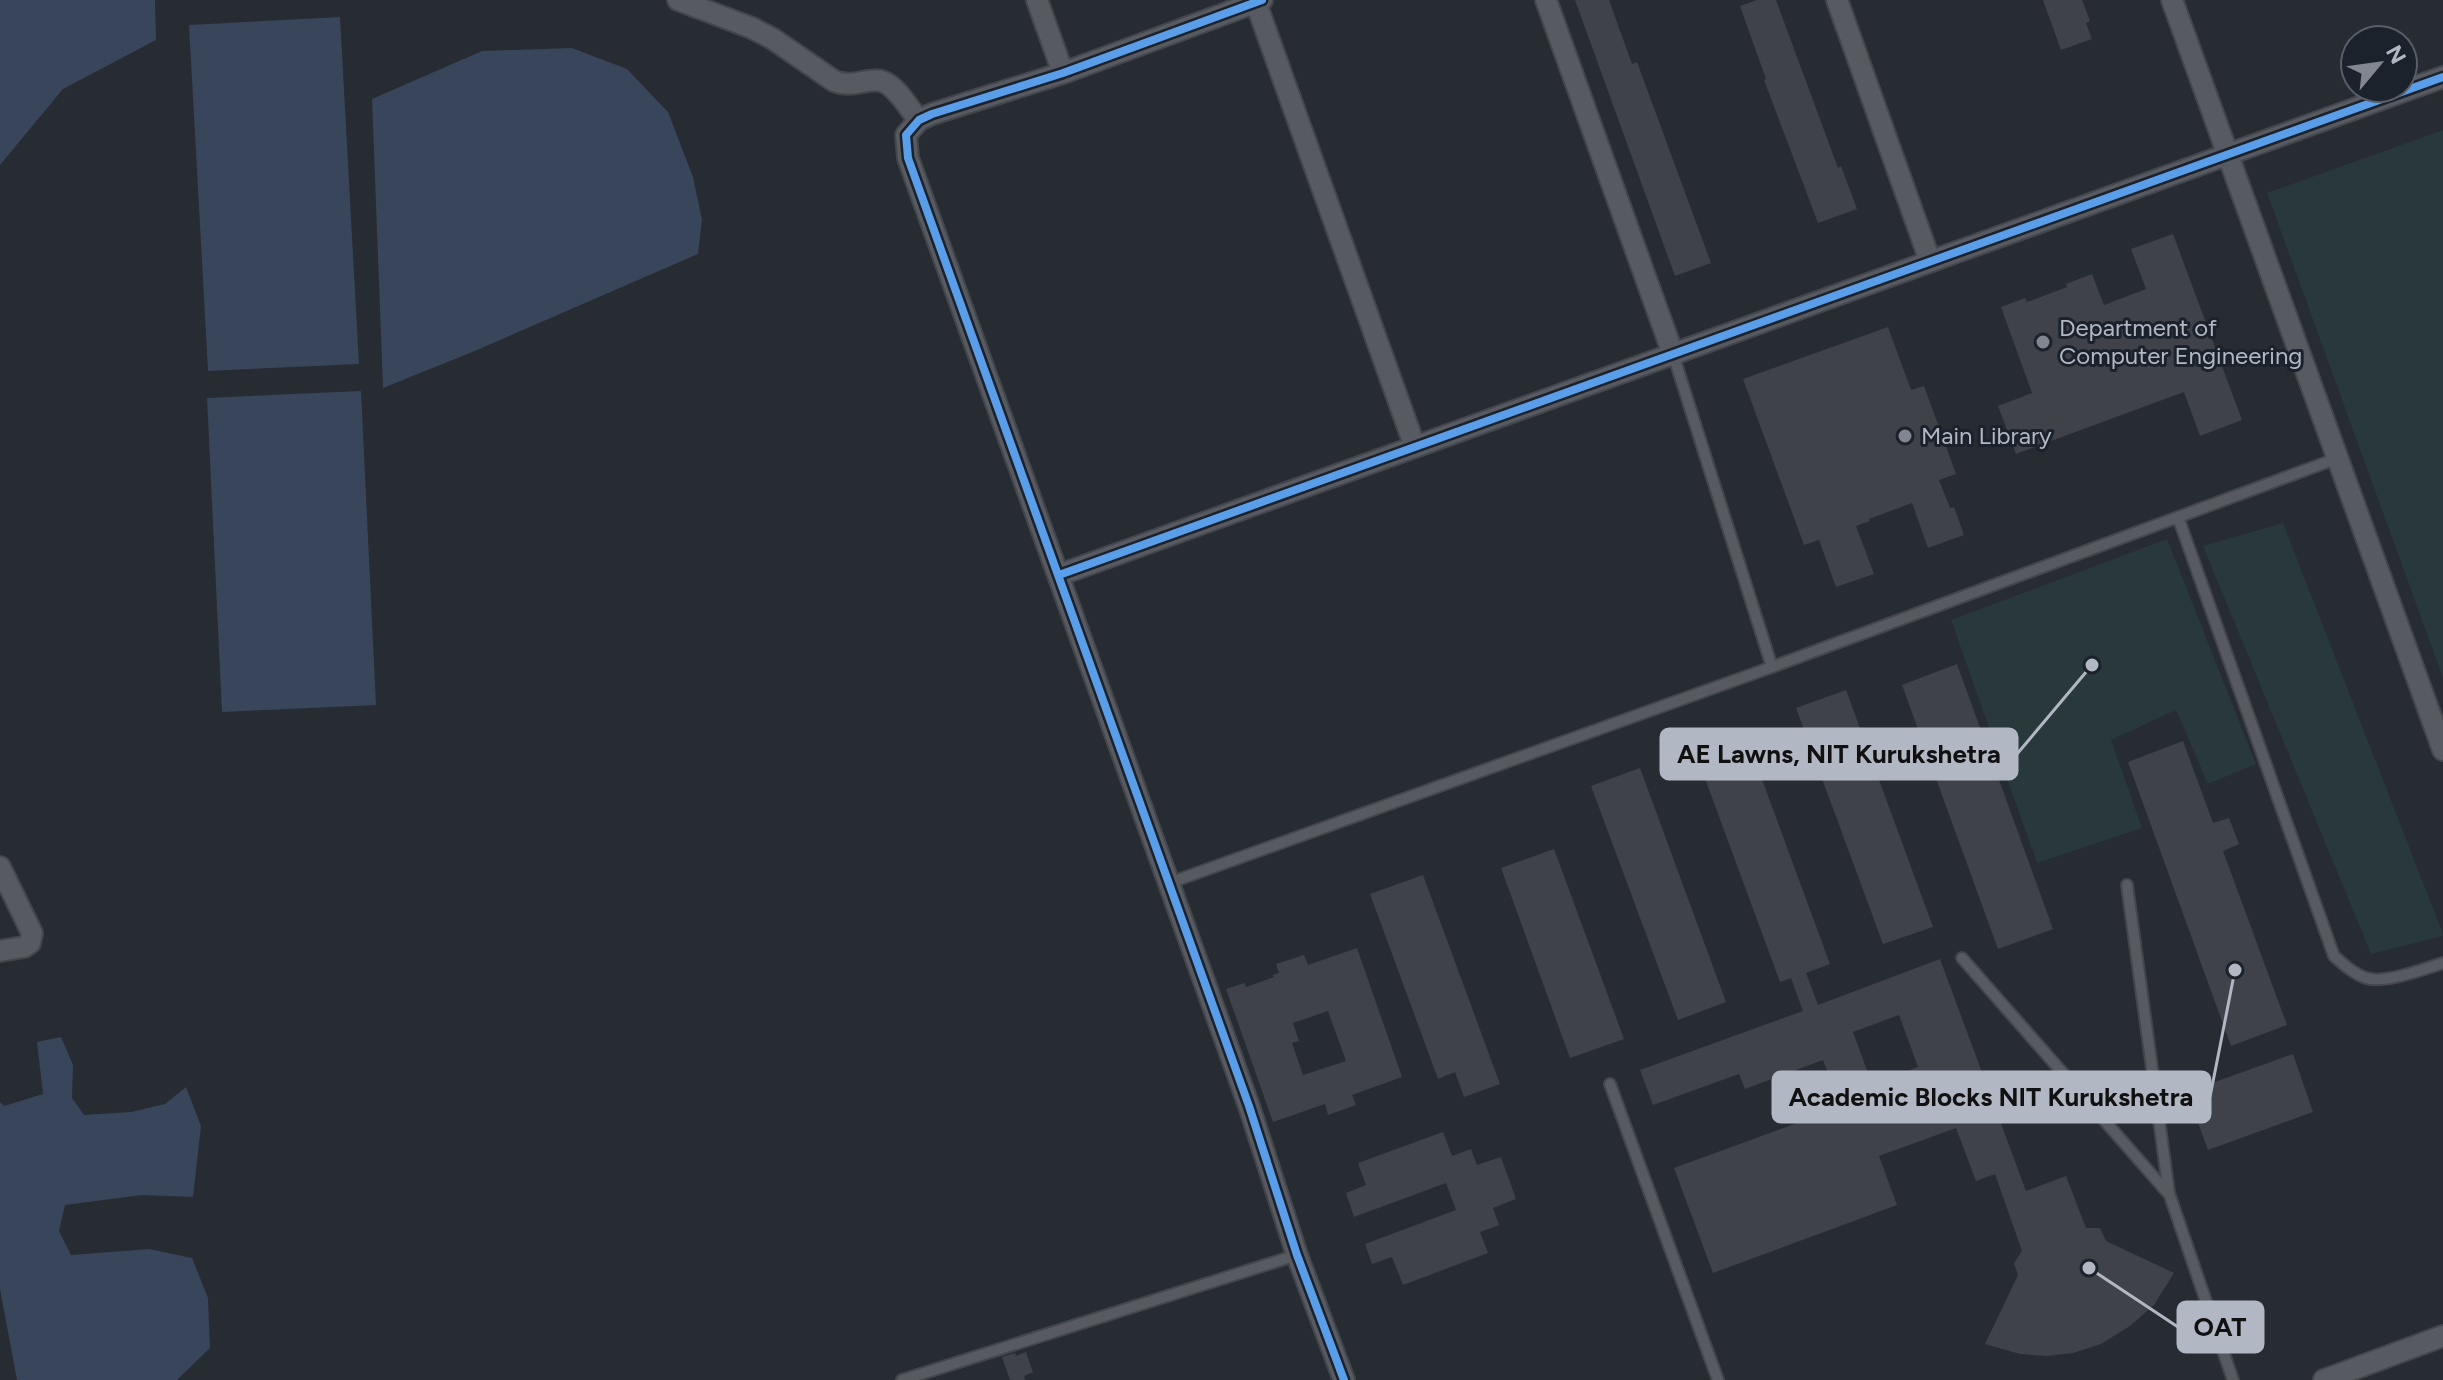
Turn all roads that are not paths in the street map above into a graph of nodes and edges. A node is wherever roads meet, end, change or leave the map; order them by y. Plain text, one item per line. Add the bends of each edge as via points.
1 (678, 0) edge
2 (1037, 0) edge
3 (1546, 0) edge
4 (1837, 0) edge
5 (2172, 0) edge
6 (1259, 1) edge
7 (1231, 5) edge
8 (1063, 73) junction
9 (2443, 77) edge
10 (919, 120) junction
11 (2228, 154) junction
12 (1930, 261) junction
13 (1673, 354) junction
14 (1415, 447) junction
15 (2338, 458) junction
16 (2178, 517) junction
17 (1059, 575) junction
18 (1772, 667) junction
19 (2443, 750) edge
20 (0, 867) edge
21 (1169, 883) junction
22 (2127, 885) dead end
23 (0, 951) edge
24 (1962, 958) dead end
25 (2443, 963) edge
26 (1610, 1084) dead end
27 (2169, 1193) junction
28 (1297, 1255) junction
29 (2443, 1336) edge
30 (902, 1380) edge
31 (1344, 1380) edge
32 (1718, 1380) edge
33 (2233, 1380) edge
34 (2324, 1380) edge

1 - 10 street via 752,28 843,85 876,80 892,87
2 - 8 street
3 - 13 street
4 - 12 street
5 - 11 street
6 - 7 street
6 - 14 street
7 - 8 street
8 - 10 street
9 - 11 street
10 - 17 street via 906,135 908,158
11 - 12 street
11 - 15 street
12 - 13 street
13 - 14 street
13 - 18 lane
14 - 17 street
15 - 16 lane
15 - 19 street
16 - 18 lane
16 - 25 lane via 2334,956 2369,979
17 - 21 street
18 - 21 lane
20 - 23 street via 32,933 24,947
21 - 28 street
22 - 27 lane
24 - 27 lane
26 - 32 lane
27 - 33 lane
28 - 30 lane
28 - 31 street
29 - 34 street

